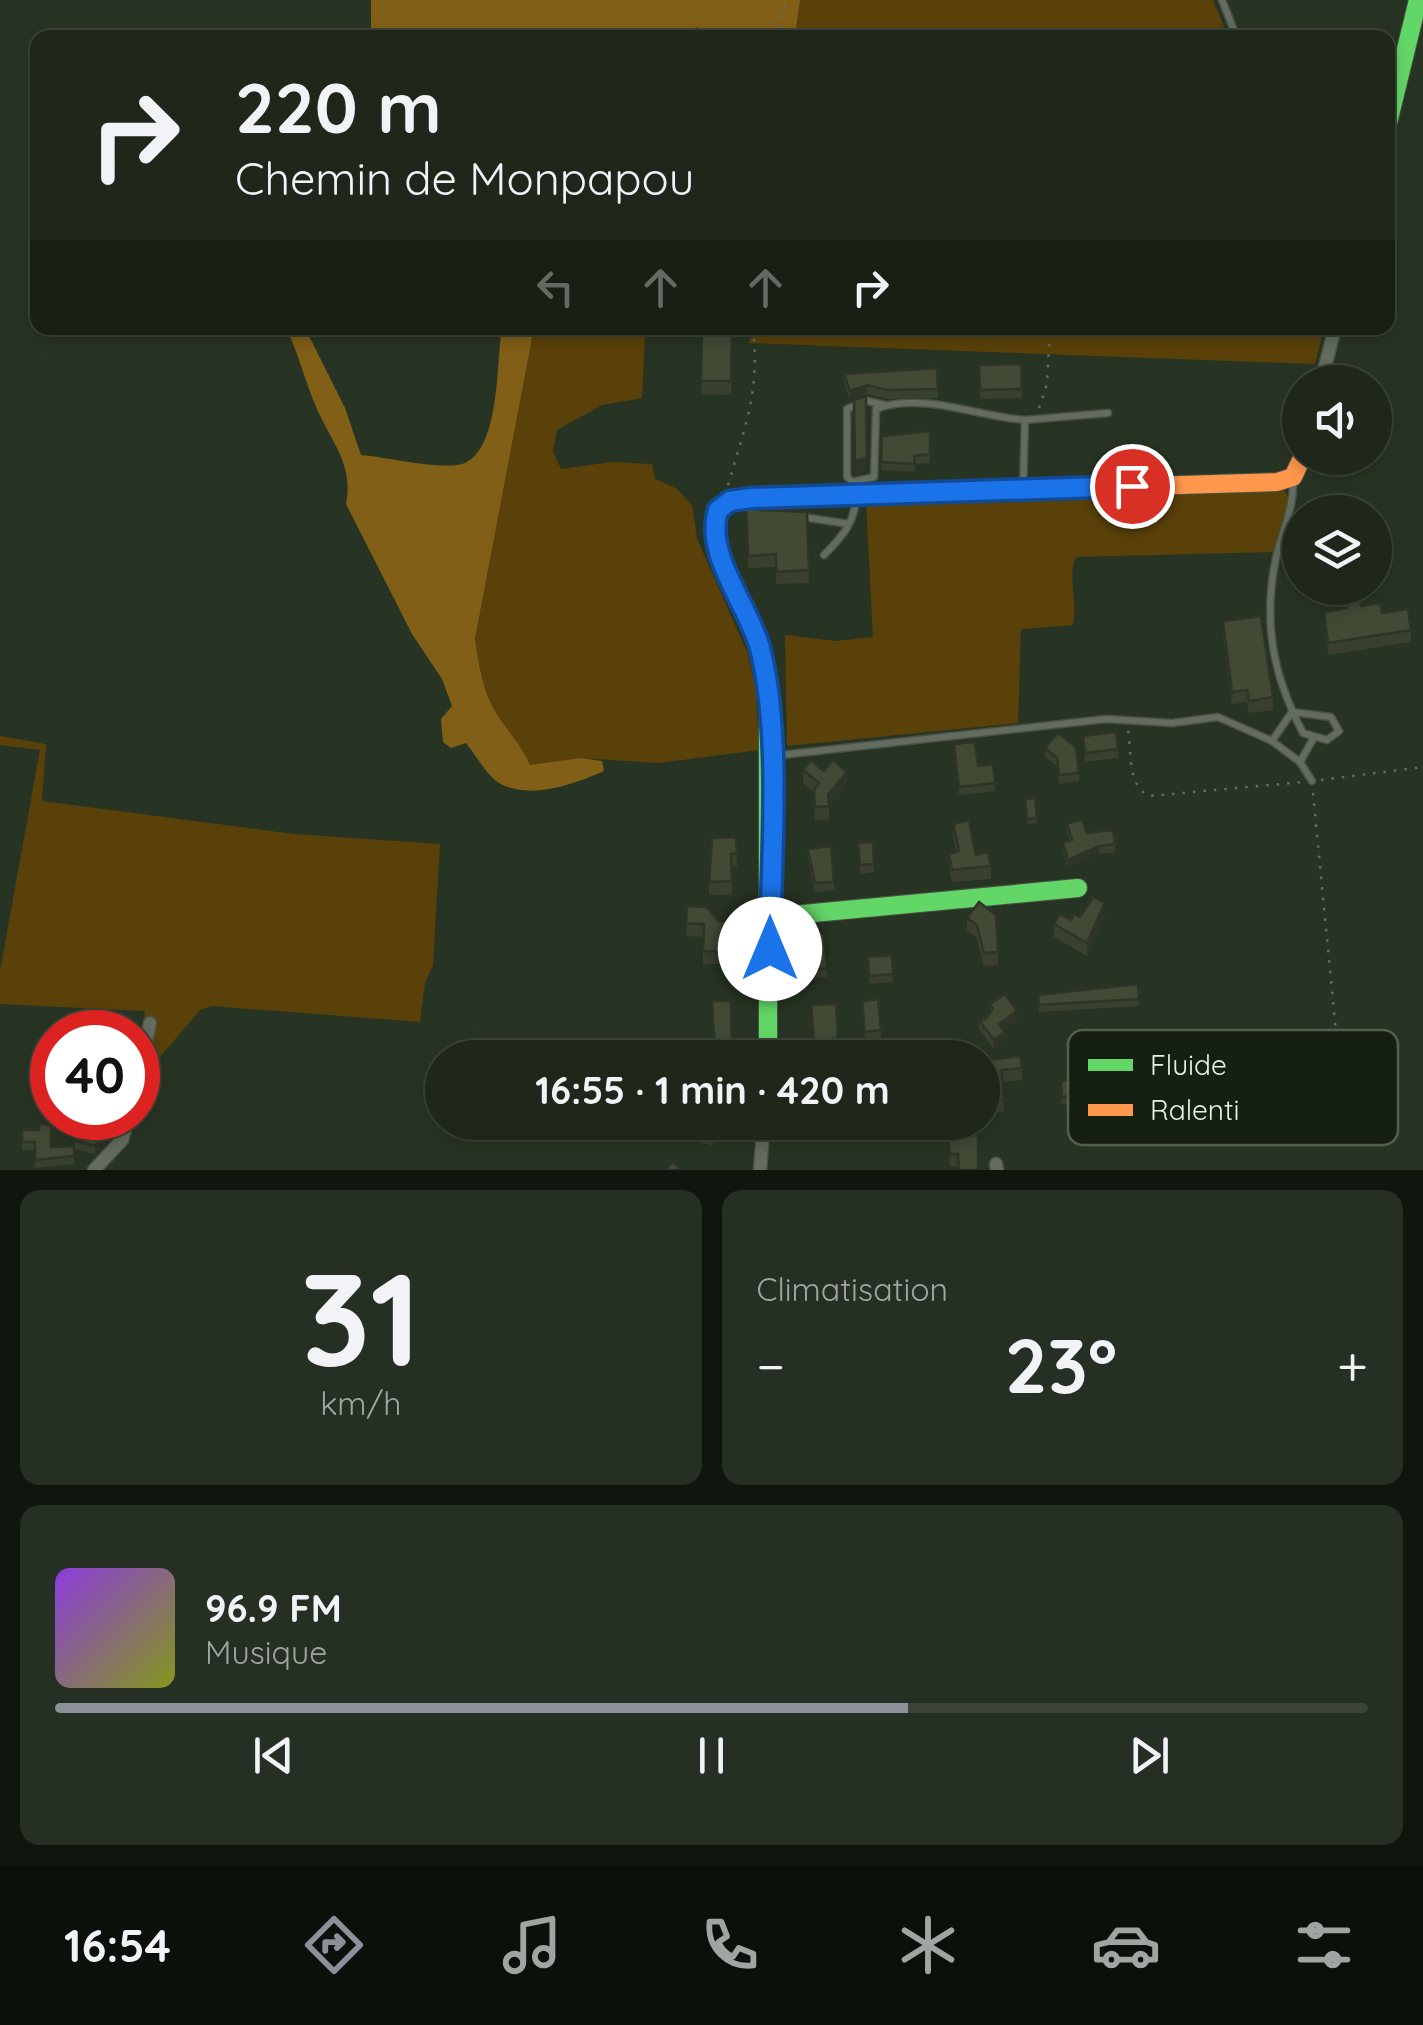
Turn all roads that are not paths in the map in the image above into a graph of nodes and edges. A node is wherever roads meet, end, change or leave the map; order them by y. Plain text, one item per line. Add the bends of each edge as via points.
1 (1222, 0) edge
2 (1418, 0) edge
3 (1234, 30) edge
4 (1395, 85) edge
5 (1334, 335) edge
6 (1326, 365) edge
7 (885, 405) junction
8 (1108, 413) dead end
9 (1025, 420) junction
10 (1293, 477) joint
11 (1023, 490) junction
12 (856, 495) junction
13 (803, 517) edge
14 (849, 524) junction
15 (824, 555) dead end
16 (1292, 712) junction
17 (1312, 739) junction
18 (1272, 741) junction
19 (770, 756) junction
20 (1300, 762) junction
21 (1312, 781) road end
22 (1078, 888) dead end
23 (771, 917) junction
24 (768, 1040) edge
25 (122, 1140) edge
26 (762, 1140) edge
27 (94, 1170) edge
28 (760, 1170) edge

1 - 3 lane
2 - 4 street
5 - 6 street
7 - 7 lane via 876,409 874,476 853,482 847,409 867,401
7 - 9 lane via 940,405
8 - 9 lane
9 - 11 lane
10 - 11 street
10 - 16 lane via 1269,595 1270,643
11 - 12 street
12 - 14 lane
12 - 19 street via 730,501 718,510 715,532 760,649
13 - 14 lane
14 - 15 lane
16 - 17 lane
16 - 17 lane via 1322,714 1337,724 1332,738
16 - 18 lane
17 - 20 lane
18 - 19 lane via 1218,717 1172,723 1106,719
18 - 20 lane
19 - 23 street
20 - 21 lane
22 - 23 street
23 - 24 street
25 - 27 street
26 - 28 street

